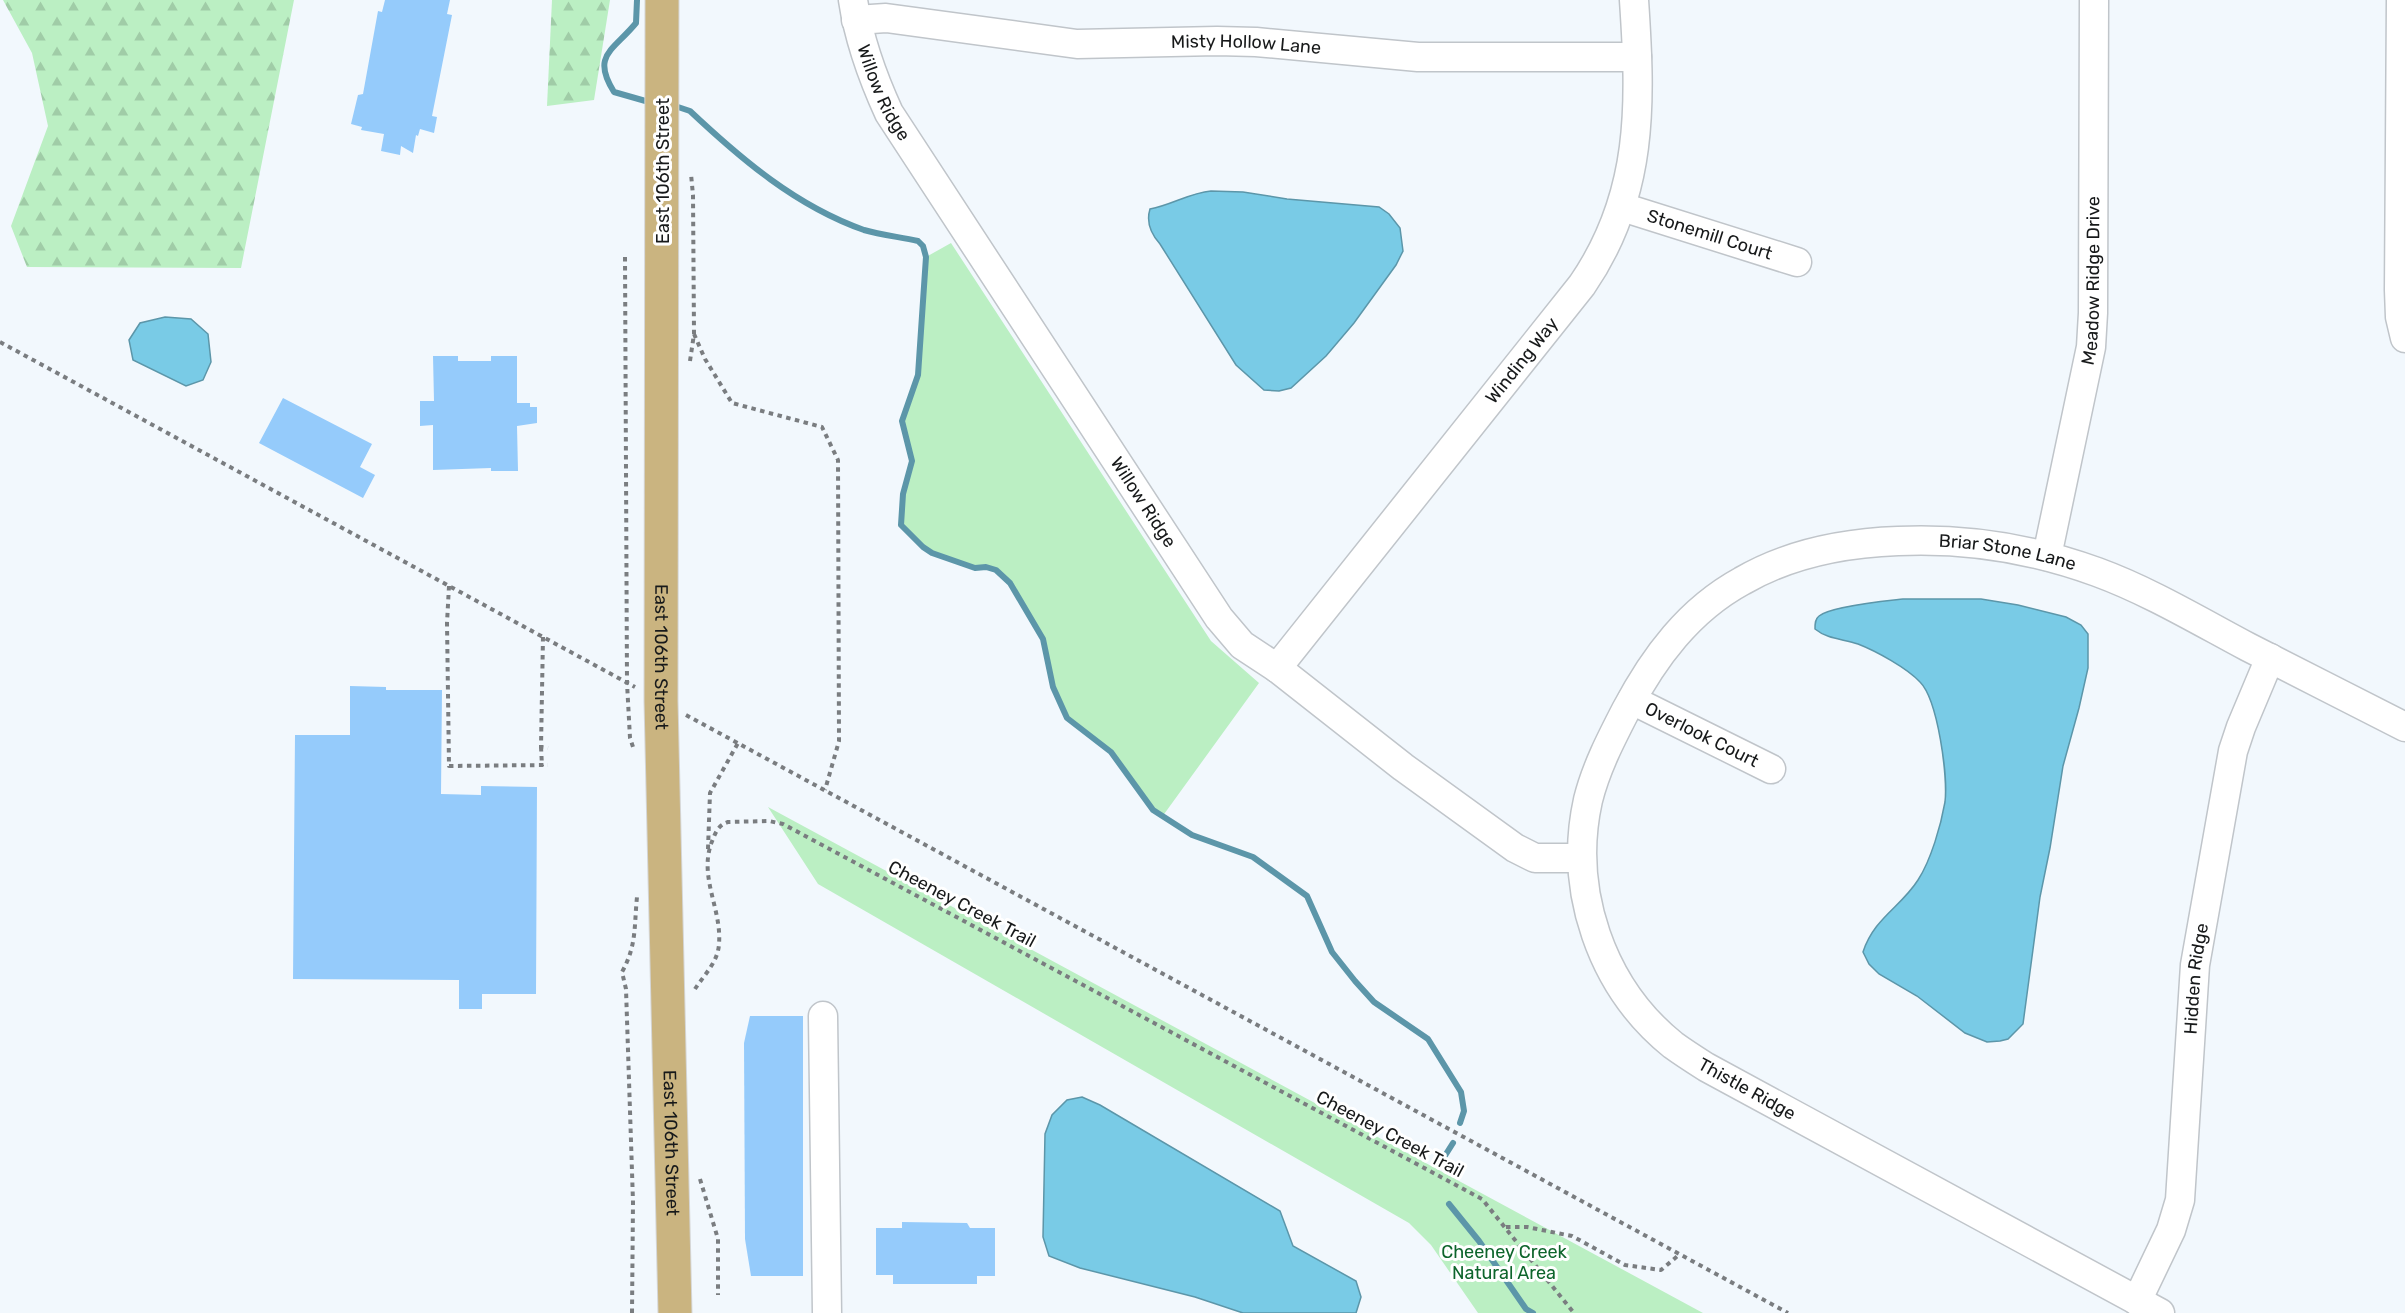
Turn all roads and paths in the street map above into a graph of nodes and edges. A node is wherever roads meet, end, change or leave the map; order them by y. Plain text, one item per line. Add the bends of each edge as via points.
1 (662, 0) edge
2 (1634, 0) edge
3 (2094, 0) edge
4 (2400, 0) edge
5 (855, 10) edge
6 (1637, 57) junction
7 (690, 173) dead end
8 (1622, 207) junction
9 (626, 257) dead end
10 (1797, 262) dead end
11 (694, 334) junction
12 (2405, 338) edge
13 (0, 342) edge
14 (690, 363) dead end
15 (2047, 556) junction
16 (449, 586) junction
17 (543, 638) junction
18 (2270, 658) junction
19 (1276, 668) junction
20 (627, 683) junction
21 (1632, 700) junction
22 (661, 701) junction
23 (2405, 727) edge
24 (738, 743) junction
25 (541, 747) junction
26 (548, 748) dead end
27 (636, 759) dead end
28 (548, 765) dead end
29 (542, 766) junction
30 (1771, 769) dead end
31 (825, 790) junction
32 (1581, 858) junction
33 (707, 866) junction
34 (638, 889) dead end
35 (693, 994) dead end
36 (823, 1016) dead end
37 (700, 1174) dead end
38 (1506, 1227) junction
39 (1680, 1254) junction
40 (718, 1295) dead end
41 (2148, 1307) edge
42 (632, 1313) edge
43 (675, 1313) edge
44 (827, 1313) edge
45 (1574, 1313) edge
46 (1788, 1313) edge

1 - 22 main road, East 106th Street
2 - 6 street, Winding Way
3 - 15 street, Meadow Ridge Drive via 2091,347
4 - 12 street via 2399,290
5 - 6 street, Misty Hollow Lane via 886,18 1077,44 1217,41 1418,57
5 - 19 street, Willow Ridge via 872,75 889,113 1219,618 1242,645
6 - 8 street, Winding Way via 1636,138
7 - 11 path
8 - 10 street, Stonemill Court
8 - 19 street, Winding Way via 1609,241 1582,285
9 - 20 path
11 - 14 path
11 - 31 path via 732,403 822,427 838,460 839,741
13 - 16 path
15 - 18 street, Briar Stone Lane via 2120,582
15 - 21 street, Briar Stone Lane via 1998,547 1902,541 1838,547 1793,557 1741,581 1710,603 1657,657
16 - 17 path
16 - 29 path via 449,766
17 - 20 path
17 - 25 path
18 - 23 street, Briar Stone Lane
18 - 41 street, Hidden Ridge via 2233,751 2195,965 2180,1200 2153,1271
19 - 32 street, Willow Ridge via 1515,848 1535,858
20 - 22 path
20 - 27 path via 630,738
21 - 30 street, Overlook Court
21 - 32 street, Thistle Ridge via 1597,773 1589,799
22 - 24 path
22 - 43 main road, East 106th Street
24 - 31 path
24 - 33 path via 710,793
25 - 26 path
25 - 29 path
28 - 29 path
31 - 39 path
32 - 41 street, Thistle Ridge via 1586,901 1611,971 1648,1022 1673,1045 1706,1067
33 - 35 path, Cheeney Creek Trail via 719,946 717,956
33 - 38 path, Cheeney Creek Trail via 711,842 723,824 783,824 1482,1199
34 - 42 path via 636,935 622,972 626,989 633,1202
36 - 44 street
37 - 40 path via 718,1239
38 - 39 path via 1572,1236 1626,1265 1661,1270
38 - 45 path, Cheeney Creek Trail
39 - 46 path

